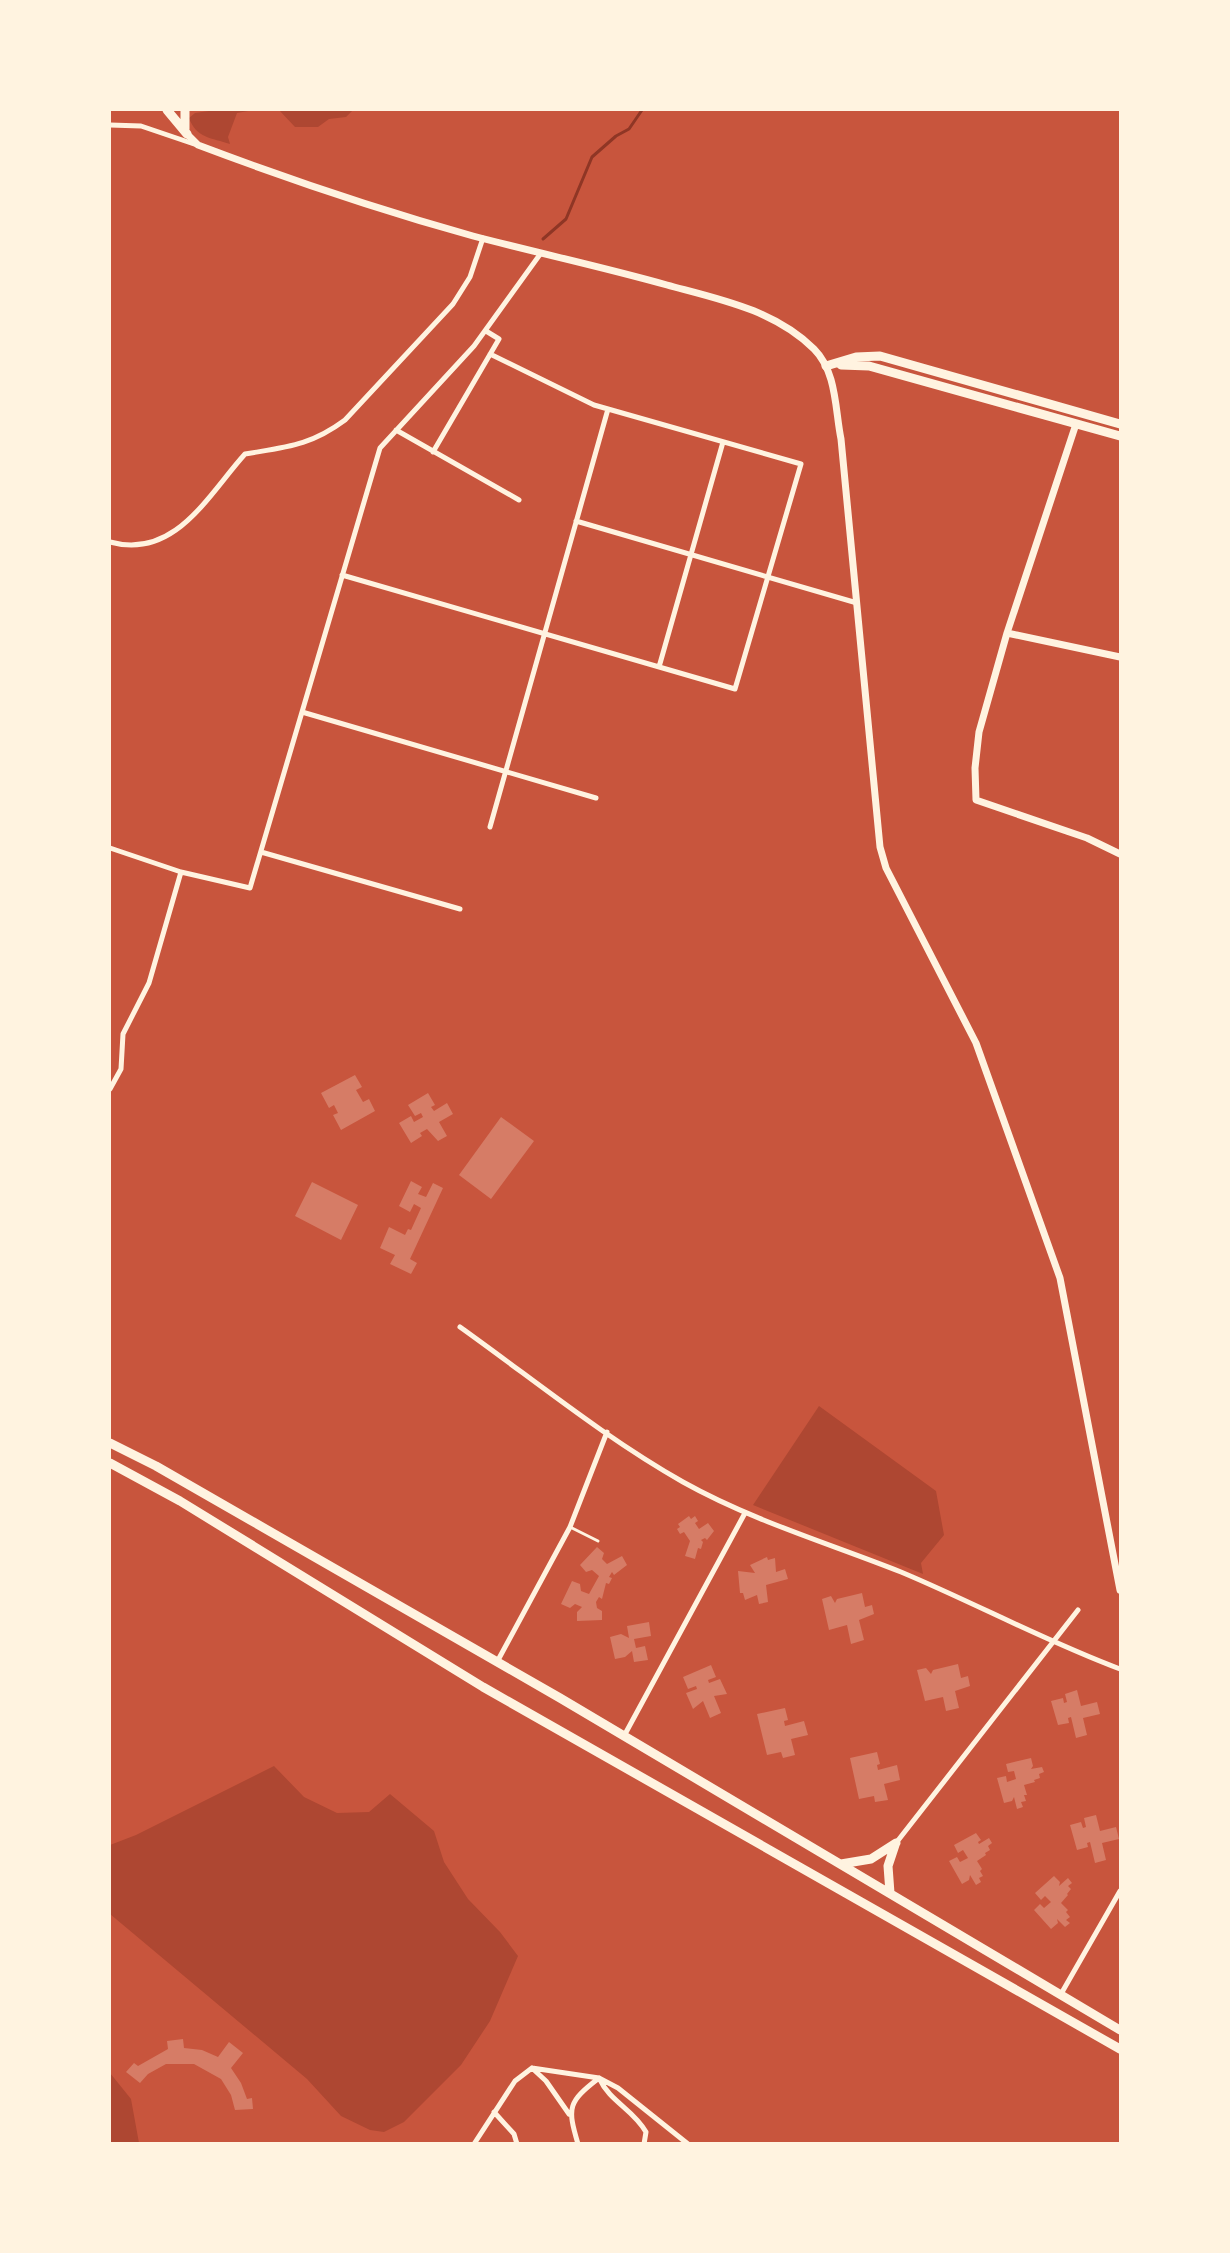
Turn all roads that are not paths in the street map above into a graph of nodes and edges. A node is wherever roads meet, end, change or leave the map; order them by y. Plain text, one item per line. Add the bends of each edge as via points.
1 (167, 110) edge
2 (185, 110) edge
3 (110, 125) edge
4 (187, 134) junction
5 (198, 145) junction
6 (483, 238) junction
7 (541, 253) junction
8 (486, 332) junction
9 (490, 354) junction
10 (826, 366) junction
11 (608, 409) junction
12 (1076, 424) junction
13 (1120, 424) edge
14 (396, 430) junction
15 (1120, 436) edge
16 (723, 442) junction
17 (434, 452) junction
18 (519, 500) dead end
19 (576, 521) junction
20 (110, 542) edge
21 (691, 555) junction
22 (342, 575) junction
23 (768, 577) junction
24 (857, 603) junction
25 (545, 633) junction
26 (1007, 633) junction
27 (1120, 657) edge
28 (659, 667) junction
29 (302, 712) junction
30 (506, 772) junction
31 (596, 798) dead end
32 (490, 827) dead end
33 (110, 848) edge
34 (261, 852) junction
35 (1120, 854) edge
36 (181, 872) junction
37 (460, 909) dead end
38 (110, 1089) edge
39 (460, 1327) dead end
40 (608, 1432) junction
41 (110, 1443) edge
42 (110, 1463) edge
43 (745, 1513) junction
44 (570, 1527) junction
45 (598, 1541) dead end
46 (1120, 1590) edge
47 (1078, 1610) dead end
48 (1052, 1643) junction
49 (497, 1662) junction
50 (1120, 1669) edge
51 (624, 1736) junction
52 (896, 1843) junction
53 (842, 1864) junction
54 (1120, 1891) edge
55 (891, 1893) junction
56 (1061, 1994) junction
57 (1120, 2030) edge
58 (1120, 2049) edge
59 (532, 2068) junction
60 (599, 2078) junction
61 (495, 2112) junction
62 (570, 2114) junction
63 (474, 2144) edge
64 (517, 2144) edge
65 (578, 2144) edge
66 (644, 2144) edge
67 (688, 2144) edge

1 - 4 main road
2 - 4 main road
3 - 5 street via 141,126
4 - 5 street
5 - 6 street via 279,176
6 - 7 street
6 - 20 street via 470,277 453,304 345,420 300,446 245,454 192,517 171,534 138,546
7 - 8 street
7 - 10 street via 755,311 796,333
8 - 9 street via 499,339
8 - 14 street
9 - 11 street
9 - 17 street
10 - 12 main road via 869,366
10 - 13 main road via 856,357 880,356
10 - 24 street via 841,439
11 - 16 street
11 - 19 street
12 - 15 main road
12 - 26 street
14 - 17 street
14 - 22 street via 380,448
16 - 21 street
16 - 23 street via 801,464
17 - 18 street
19 - 21 street
19 - 25 street
21 - 23 street
21 - 28 street
22 - 25 street
22 - 29 street
23 - 24 street
23 - 28 street via 735,689
24 - 46 street via 880,847 886,868 976,1043 1060,1278
25 - 28 street
25 - 30 street
26 - 27 street
26 - 35 street via 979,732 976,800 1087,838
29 - 30 street
29 - 34 street
30 - 31 street
30 - 32 street
33 - 36 street
34 - 36 street via 250,888
34 - 37 street
36 - 38 street via 149,983 123,1034 122,1069
39 - 40 street
40 - 43 street via 682,1481
40 - 44 street
41 - 49 main road
42 - 58 main road via 180,1501 483,1687
43 - 48 street via 902,1573
43 - 51 street
44 - 45 lane
44 - 49 street
47 - 48 street
48 - 50 street
48 - 52 street
49 - 51 main road
51 - 53 main road
52 - 53 main road via 871,1859
52 - 55 main road via 888,1866
53 - 55 main road
54 - 56 street
55 - 56 main road
56 - 57 main road
59 - 60 street
59 - 61 street via 515,2081
59 - 62 street
60 - 62 street via 574,2101
60 - 66 street via 606,2092 638,2117 646,2132
60 - 67 street via 618,2088
61 - 63 street
61 - 64 street via 514,2134
62 - 65 street

